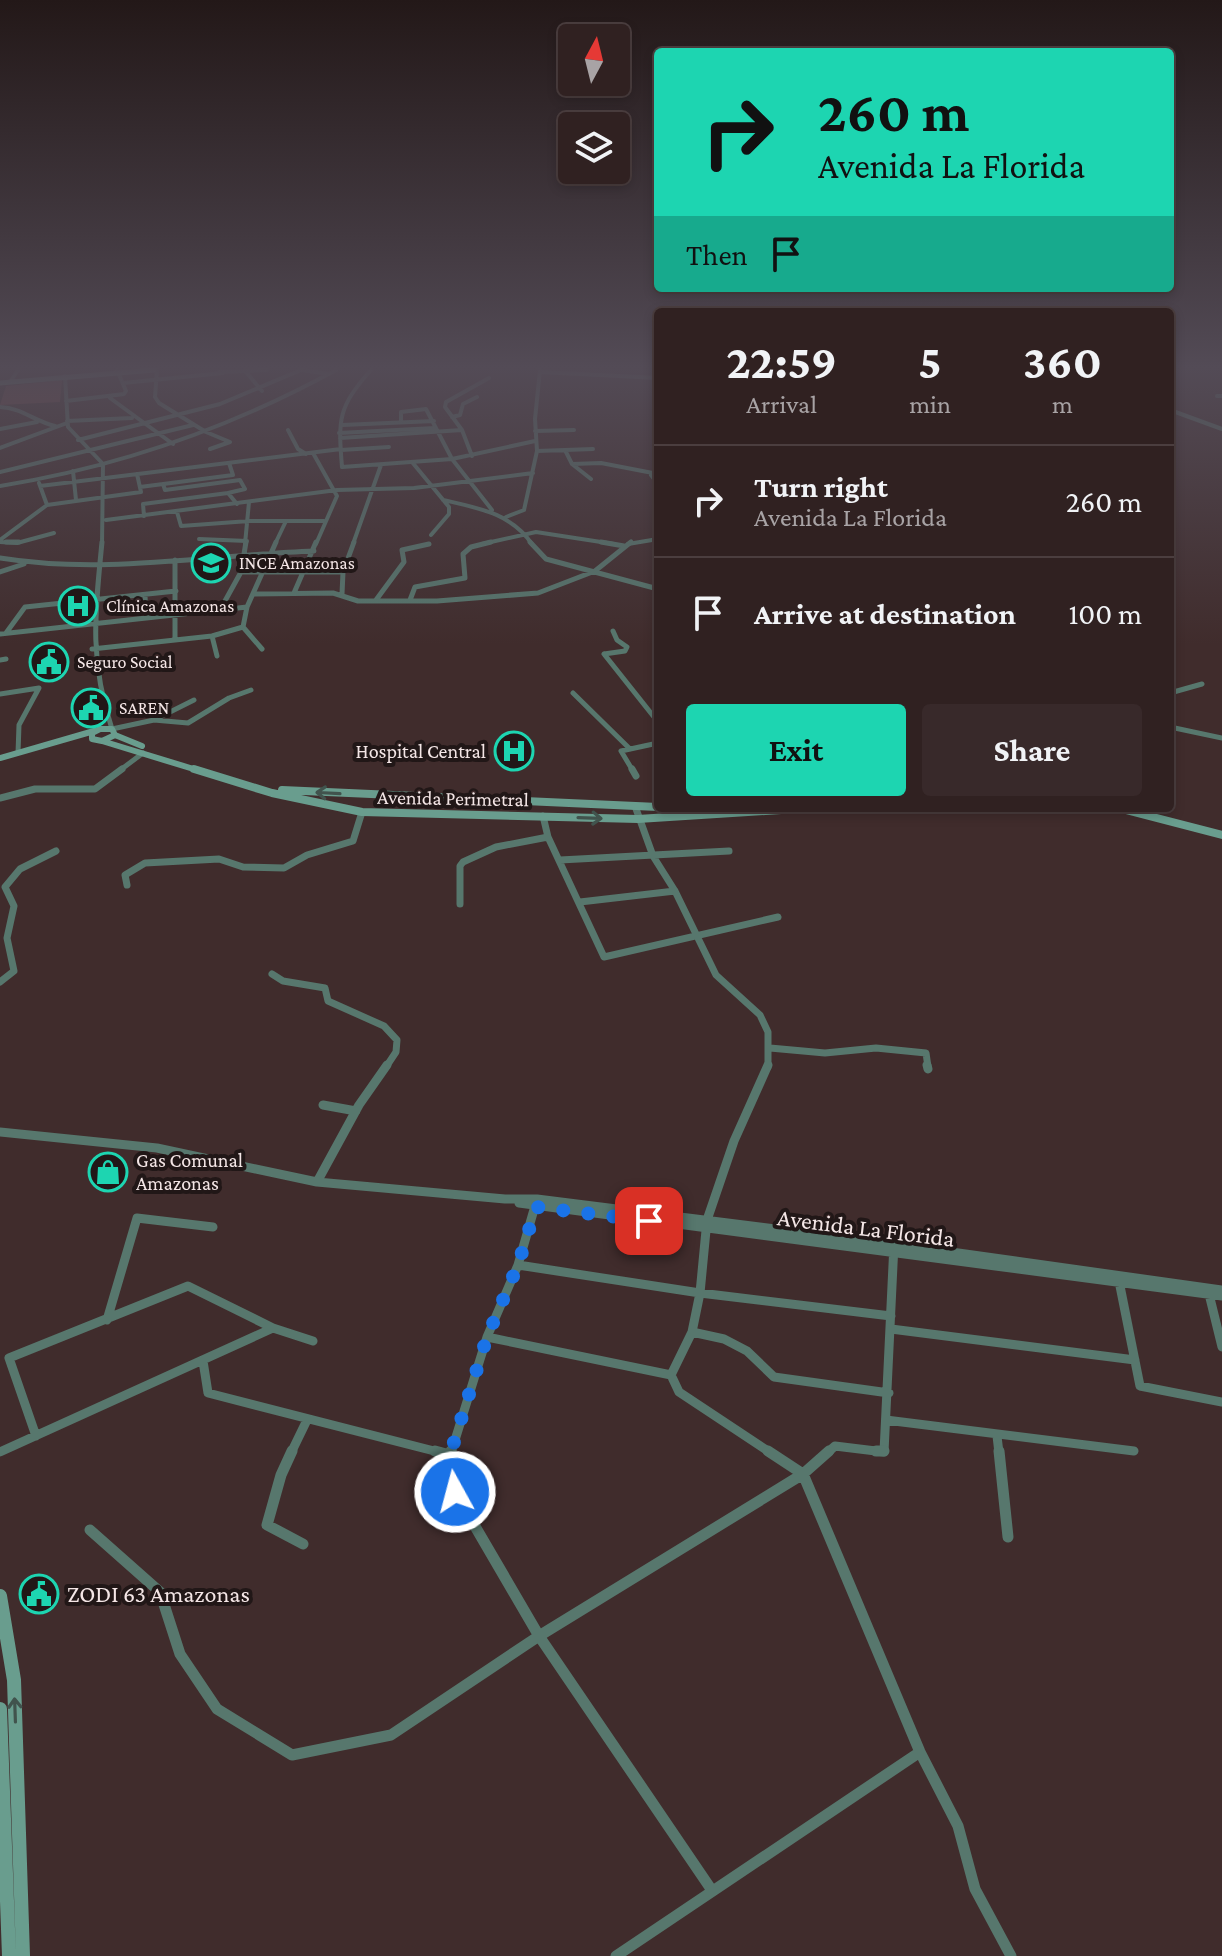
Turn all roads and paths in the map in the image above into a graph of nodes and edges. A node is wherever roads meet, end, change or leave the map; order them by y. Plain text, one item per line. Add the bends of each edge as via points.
1 (47, 461) edge
2 (101, 461) edge
3 (113, 461) edge
4 (244, 461) edge
5 (318, 461) edge
6 (342, 461) edge
7 (422, 461) edge
8 (454, 461) edge
9 (535, 461) edge
10 (571, 461) edge
11 (412, 462) junction
12 (229, 463) junction
13 (103, 464) junction
14 (572, 464) junction
15 (381, 465) junction
16 (73, 471) junction
17 (0, 472) edge
18 (533, 473) junction
19 (137, 474) junction
20 (651, 475) junction
21 (654, 475) edge
22 (104, 478) junction
23 (591, 479) dead end
24 (654, 479) edge
25 (468, 481) junction
26 (75, 482) junction
27 (39, 483) junction
28 (163, 484) junction
29 (0, 486) edge
30 (140, 487) junction
31 (430, 487) junction
32 (371, 488) junction
33 (337, 490) junction
34 (228, 493) junction
35 (106, 497) junction
36 (76, 500) junction
37 (443, 500) junction
38 (249, 502) junction
39 (237, 504) junction
40 (47, 505) junction
41 (492, 510) junction
42 (177, 512) junction
43 (144, 516) junction
44 (506, 517) junction
45 (106, 520) junction
46 (249, 521) junction
47 (286, 521) junction
48 (324, 521) junction
49 (54, 533) dead end
50 (524, 533) junction
51 (431, 535) dead end
52 (199, 539) dead end
53 (654, 540) edge
54 (0, 541) edge
55 (247, 541) junction
56 (429, 544) dead end
57 (624, 546) junction
58 (275, 551) junction
59 (314, 551) junction
60 (242, 553) junction
61 (0, 558) edge
62 (175, 560) junction
63 (25, 563) junction
64 (100, 566) junction
65 (595, 571) junction
66 (0, 572) edge
67 (241, 572) junction
68 (266, 572) junction
69 (303, 572) junction
70 (343, 572) junction
71 (654, 588) edge
72 (176, 591) junction
73 (294, 593) junction
74 (253, 594) junction
75 (342, 594) junction
76 (145, 595) junction
77 (95, 600) junction
78 (376, 600) junction
79 (410, 600) junction
80 (247, 607) junction
81 (220, 610) junction
82 (174, 614) junction
83 (146, 618) junction
84 (92, 623) junction
85 (243, 627) junction
86 (613, 631) dead end
87 (3, 634) edge
88 (212, 636) junction
89 (175, 640) junction
90 (92, 649) junction
91 (262, 649) dead end
92 (217, 656) dead end
93 (1202, 684) dead end
94 (251, 690) dead end
95 (1174, 692) edge
96 (573, 693) dead end
97 (0, 694) edge
98 (194, 700) dead end
99 (107, 717) junction
100 (654, 717) edge
101 (154, 720) junction
102 (1174, 728) edge
103 (97, 730) junction
104 (114, 732) junction
105 (1222, 738) edge
106 (67, 740) junction
107 (100, 741) junction
108 (654, 744) edge
109 (630, 749) junction
110 (18, 753) junction
111 (143, 753) junction
112 (0, 758) edge
113 (636, 776) dead end
114 (402, 797) junction
115 (0, 798) edge
116 (635, 806) junction
117 (654, 807) edge
118 (362, 812) junction
119 (748, 812) edge
120 (1137, 812) edge
121 (1150, 812) edge
122 (399, 814) junction
123 (543, 816) junction
124 (638, 819) junction
125 (1222, 833) edge
126 (548, 837) junction
127 (56, 851) dead end
128 (729, 851) dead end
129 (653, 856) junction
130 (560, 860) junction
131 (127, 885) dead end
132 (675, 891) junction
133 (580, 902) junction
134 (460, 904) dead end
135 (778, 917) dead end
136 (697, 937) junction
137 (272, 974) dead end
138 (0, 982) edge
139 (770, 1048) junction
140 (928, 1069) dead end
141 (323, 1105) dead end
142 (356, 1111) junction
143 (0, 1132) edge
144 (317, 1182) junction
145 (536, 1203) junction
146 (707, 1224) junction
147 (213, 1227) dead end
148 (894, 1247) junction
149 (518, 1265) junction
150 (1119, 1281) junction
151 (1222, 1290) edge
152 (700, 1293) junction
153 (1209, 1294) junction
154 (1222, 1296) edge
155 (891, 1316) junction
156 (107, 1320) junction
157 (273, 1328) junction
158 (891, 1329) junction
159 (692, 1332) junction
160 (487, 1337) junction
161 (313, 1341) dead end
162 (1222, 1347) edge
163 (1135, 1360) junction
164 (203, 1361) junction
165 (671, 1375) junction
166 (889, 1393) junction
167 (1222, 1402) edge
168 (307, 1420) junction
169 (886, 1420) junction
170 (36, 1436) junction
171 (997, 1436) junction
172 (1134, 1451) dead end
173 (0, 1452) edge
174 (450, 1455) junction
175 (803, 1474) junction
176 (90, 1530) dead end
177 (1008, 1537) dead end
178 (303, 1544) dead end
179 (0, 1596) edge
180 (539, 1636) junction
181 (0, 1709) edge
182 (920, 1752) junction
183 (711, 1889) junction
184 (9, 1956) edge
185 (23, 1956) edge
186 (616, 1956) edge
187 (1011, 1956) edge

1 - 17 street
2 - 13 street
3 - 13 street
4 - 12 street
5 - 33 street
6 - 15 street via 342,467
7 - 11 street
8 - 25 street
9 - 18 street
10 - 14 street
11 - 15 street
11 - 31 street
12 - 19 street
12 - 28 street via 233,475
13 - 16 street
13 - 22 street
14 - 20 street via 601,463
14 - 23 street
15 - 32 street
16 - 26 street
16 - 27 street
18 - 25 street
18 - 44 street via 524,510
19 - 22 street
19 - 30 street
20 - 21 street
20 - 24 street
22 - 26 street
22 - 35 street
25 - 31 street
25 - 41 street
26 - 27 street
26 - 36 street
27 - 29 street
27 - 40 street
28 - 30 street
28 - 34 street via 165,490 240,480 245,489
30 - 35 street via 141,492
31 - 32 street
31 - 37 street
32 - 33 street
32 - 70 street
33 - 38 street
33 - 48 street
34 - 39 street
34 - 43 street via 143,504
35 - 36 street
35 - 45 street
36 - 40 street
37 - 41 street
37 - 51 street via 449,514
38 - 39 street
38 - 46 street
39 - 42 street
40 - 54 street
41 - 44 street
42 - 43 street
42 - 46 street via 181,526
43 - 45 street
44 - 50 street
45 - 64 street
46 - 47 street
46 - 55 street
47 - 48 street
47 - 58 street
48 - 59 street
49 - 54 street via 17,543
50 - 57 street
50 - 65 street via 546,559
50 - 79 street via 465,550 465,578 415,587
52 - 55 street
53 - 57 street
55 - 60 street
56 - 78 street via 402,550 404,562
57 - 65 street
58 - 59 street
58 - 60 street
58 - 68 street
59 - 69 street
60 - 62 street
60 - 67 street
61 - 63 street
62 - 64 street
62 - 72 street
63 - 64 street via 74,569
63 - 66 street
64 - 77 street
65 - 71 street
65 - 79 street via 538,593
67 - 68 street
67 - 81 street
68 - 69 street
68 - 74 street
69 - 70 street
69 - 73 street
70 - 75 street
72 - 76 street
72 - 82 street
73 - 74 street
73 - 75 street
74 - 80 street
75 - 78 street via 358,601
76 - 77 street
76 - 83 street
77 - 84 street
77 - 87 street via 25,607
78 - 79 street
80 - 81 street
80 - 85 street
81 - 82 street
82 - 83 street
82 - 89 street
83 - 84 street
84 - 87 street
84 - 90 street
85 - 88 street
85 - 91 street
86 - 100 street via 627,647 604,654
88 - 89 street
88 - 92 street
89 - 90 street
90 - 99 street
93 - 95 street
94 - 101 street via 188,723
96 - 109 street
97 - 110 street via 39,688 19,725
98 - 101 street
99 - 103 street
99 - 104 street
101 - 104 street
102 - 105 street
103 - 104 main road, Avenida Perimetral
103 - 106 main road, Avenida Perimetral
103 - 107 main road via 90,737
104 - 107 main road
114 -> 104 main road, Avenida Perimetral via 281,790
106 - 107 main road
106 - 110 main road
107 - 111 main road, Avenida Perimetral
108 - 109 street
109 - 113 street via 621,751
110 - 112 main road
111 - 115 street via 95,789 35,789
111 - 118 main road, Avenida Perimetral via 272,793
114 - 116 main road, Avenida Perimetral
114 - 122 main road
116 - 117 main road, Avenida Perimetral
116 - 124 street
118 - 122 main road, Avenida Perimetral
118 - 131 street via 353,841 284,868 243,867 219,859 145,863 125,875
119 - 124 main road, Avenida Perimetral
120 - 125 main road
121 - 125 main road
122 - 123 main road, Avenida Perimetral
123 -> 124 main road, Avenida Perimetral
123 - 126 street
124 - 129 street
126 - 130 street
126 - 134 street via 496,847 463,862
127 - 138 street via 21,869 5,887 14,906 7,938 14,971
128 - 129 street
129 - 130 street
129 - 132 street
130 - 133 street
132 - 133 street
132 - 136 street
133 - 136 street via 604,957
135 - 136 street
136 - 139 street via 716,975 760,1015
137 - 142 street via 283,982 325,988 328,1001 384,1026 397,1040 396,1052
139 - 140 street via 926,1053
139 - 146 street via 768,1070 734,1141
141 - 142 street
142 - 144 street
143 - 144 street, Avenida La Florida via 157,1148
144 - 145 street, Avenida La Florida
145 - 146 street, Avenida La Florida
145 - 149 street
146 - 148 street, Avenida La Florida
146 - 152 street
147 - 156 street via 137,1218
148 - 150 street, Avenida La Florida
148 - 151 street
148 - 155 street
149 - 152 street
149 - 160 street
150 - 153 street, Avenida La Florida
150 - 163 street
152 - 155 street
152 - 159 street
153 - 154 street, Avenida La Florida
153 - 162 street
155 - 158 street
156 - 157 street via 188,1286
156 - 170 street via 9,1358
157 - 161 street
157 - 164 street
158 - 163 street
158 - 166 street
159 - 165 street
159 - 166 street via 747,1351 774,1377
160 - 165 street
160 - 174 street
163 - 167 street via 1140,1386
164 - 168 street via 208,1393
164 - 170 street
165 - 175 street via 679,1392
166 - 169 street
168 - 174 street
168 - 178 street via 281,1475 267,1525
169 - 171 street
169 - 175 street via 884,1452 835,1446
170 - 173 street
171 - 172 street
171 - 177 street
174 - 180 street via 455,1492
175 - 180 street
175 - 182 street
176 - 180 street via 160,1592 180,1654 217,1709 292,1755 391,1735
185 -> 179 main road via 14,1680
180 - 183 street
181 - 184 main road
182 - 183 street
182 - 187 street via 958,1826 975,1889
183 - 186 street

